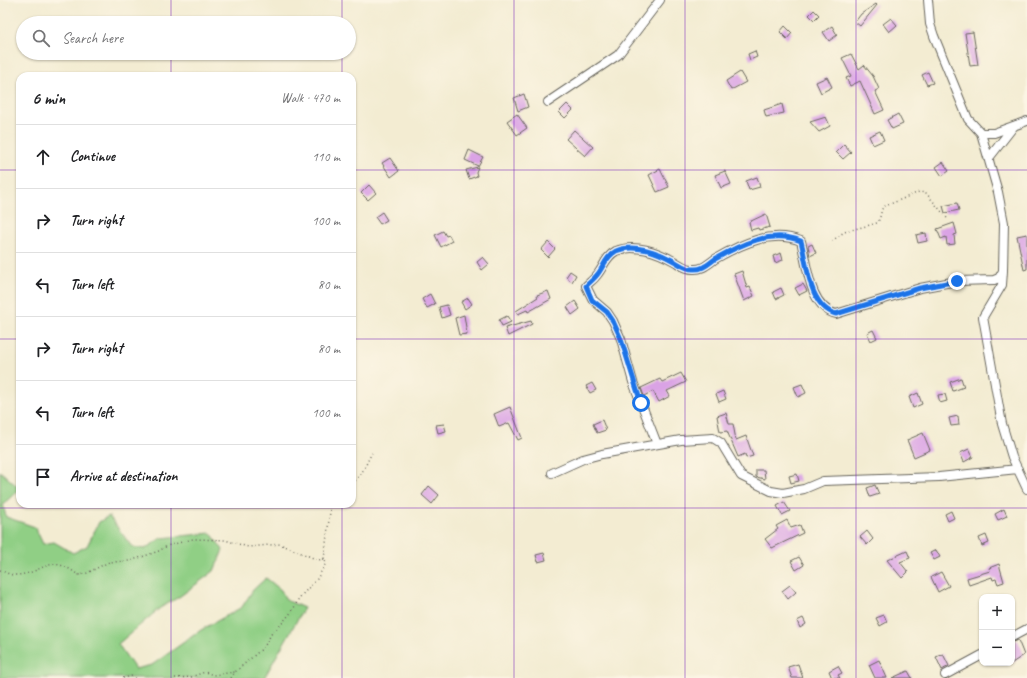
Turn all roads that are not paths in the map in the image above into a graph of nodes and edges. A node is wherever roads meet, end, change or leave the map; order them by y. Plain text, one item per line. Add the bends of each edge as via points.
1 (928, 0) edge
2 (656, 2) edge
3 (548, 102) dead end
4 (1027, 121) edge
5 (1014, 126) junction
6 (981, 133) junction
7 (989, 158) junction
8 (1003, 271) junction
9 (658, 444) junction
10 (1018, 469) junction
11 (552, 473) dead end
12 (1027, 489) edge
13 (1027, 629) edge
14 (1015, 635) edge
15 (979, 657) edge
16 (945, 676) dead end

1 - 6 street via 934,36 968,119
2 - 3 street via 618,55
4 - 5 street
5 - 6 street via 994,133
5 - 7 street
6 - 7 street
7 - 8 street via 1004,224
8 - 9 street via 994,280 957,281 920,288 836,314 822,305 813,289 801,241 790,236 754,240 700,269 693,270 639,247 616,251 608,257 598,274 586,286 592,300 607,312 613,321 633,382
8 - 10 street via 1002,285 983,317 1002,424
9 - 10 street via 713,438 721,443 741,476 771,491 783,493 804,489 823,481 939,477
9 - 11 street via 583,459
10 - 12 street
13 - 14 street
15 - 16 street

